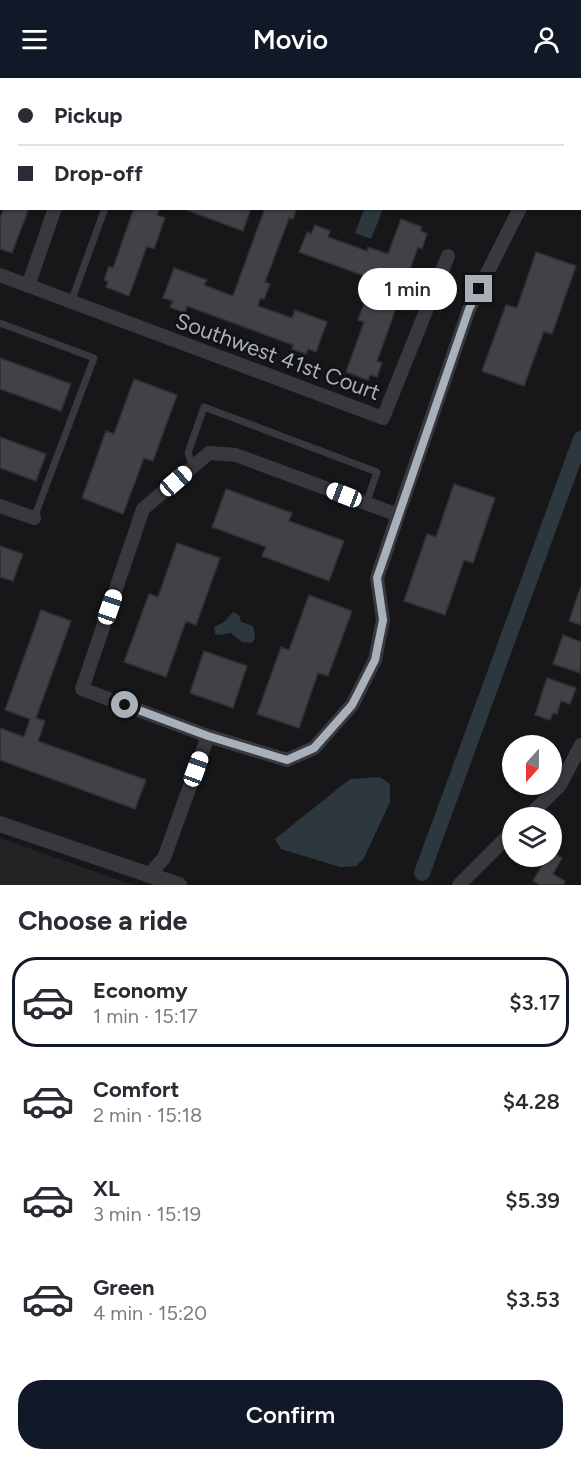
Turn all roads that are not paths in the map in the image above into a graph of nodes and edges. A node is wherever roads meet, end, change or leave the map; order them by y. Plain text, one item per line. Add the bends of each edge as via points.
1 (55, 210) edge
2 (104, 210) edge
3 (519, 210) edge
4 (448, 255) dead end
5 (0, 275) edge
6 (28, 286) junction
7 (71, 302) junction
8 (0, 323) edge
9 (193, 467) junction
10 (366, 504) junction
11 (0, 506) edge
12 (398, 515) junction
13 (34, 518) joint
14 (208, 736) junction
15 (581, 745) edge
16 (538, 807) edge
17 (0, 824) edge
18 (502, 842) edge
19 (149, 875) junction
20 (179, 885) edge
21 (459, 885) edge

1 - 6 street
2 - 7 lane
3 - 12 street via 469,309
4 - 7 street, Southwest 41st Court via 382,418
5 - 6 street, Southwest 41st Court
6 - 7 street, Southwest 41st Court
8 - 13 lane via 94,358
9 - 10 street via 209,453 236,455
9 - 10 lane via 188,453 204,407 377,472
9 - 14 street via 143,509 82,689
10 - 12 street
11 - 13 street
12 - 14 street via 377,578 383,620 375,660 352,705 314,748 287,760
14 - 19 street via 164,858
15 - 16 street via 560,785
17 - 19 street
18 - 21 street
19 - 20 street

